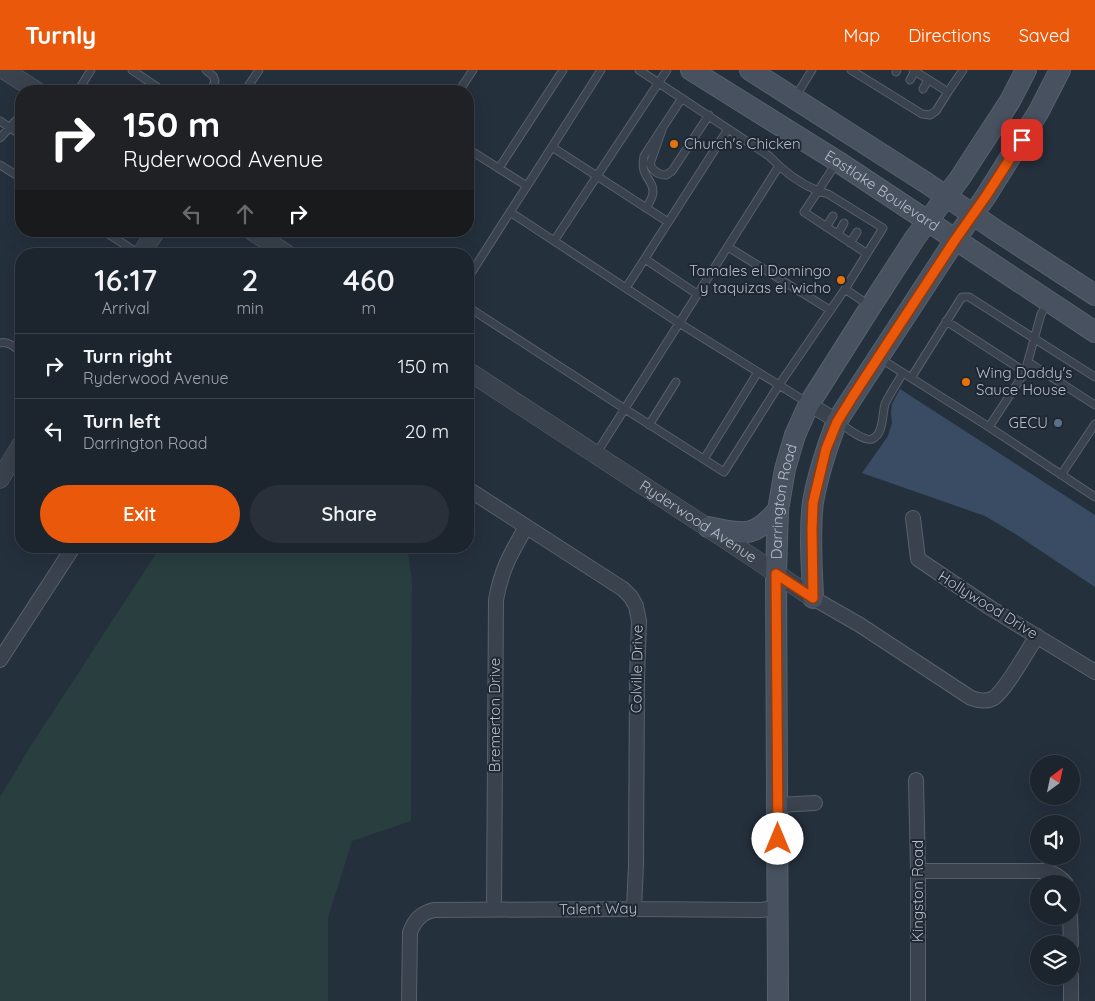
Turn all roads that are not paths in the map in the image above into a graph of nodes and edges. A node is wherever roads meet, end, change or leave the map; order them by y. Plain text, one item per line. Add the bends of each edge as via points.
1 (4, 70) edge
2 (91, 70) edge
3 (132, 70) edge
4 (206, 70) edge
5 (259, 70) edge
6 (473, 70) edge
7 (563, 70) edge
8 (601, 70) edge
9 (638, 70) edge
10 (667, 70) edge
11 (691, 70) edge
12 (750, 70) edge
13 (812, 70) edge
14 (851, 70) edge
15 (963, 70) edge
16 (1026, 70) edge
17 (1060, 70) edge
18 (914, 71) edge
19 (862, 73) edge
20 (910, 80) dead end
21 (928, 80) junction
22 (658, 83) junction
23 (28, 85) edge
24 (82, 85) edge
25 (154, 85) edge
26 (214, 85) edge
27 (249, 85) edge
28 (463, 85) edge
29 (922, 90) dead end
30 (948, 92) junction
31 (682, 98) junction
32 (794, 98) junction
33 (708, 116) junction
34 (0, 121) edge
35 (15, 122) edge
36 (10, 128) junction
37 (728, 129) junction
38 (662, 130) junction
39 (15, 131) edge
40 (0, 138) edge
41 (552, 147) junction
42 (474, 153) edge
43 (837, 161) junction
44 (0, 165) edge
45 (779, 166) junction
46 (499, 168) junction
47 (15, 174) edge
48 (597, 176) junction
49 (527, 186) junction
50 (818, 191) junction
51 (946, 197) junction
52 (646, 208) junction
53 (510, 212) junction
54 (972, 214) junction
55 (833, 216) dead end
56 (927, 221) junction
57 (668, 222) junction
58 (844, 223) dead end
59 (826, 226) junction
60 (857, 232) dead end
61 (838, 234) junction
62 (113, 237) edge
63 (152, 237) edge
64 (261, 237) edge
65 (955, 240) junction
66 (554, 241) junction
67 (850, 242) junction
68 (728, 246) junction
69 (131, 248) edge
70 (144, 248) edge
71 (278, 248) edge
72 (866, 253) junction
73 (645, 259) junction
74 (474, 269) edge
75 (626, 288) junction
76 (845, 289) junction
77 (697, 294) junction
78 (1095, 296) edge
79 (1049, 302) junction
80 (871, 306) junction
81 (830, 310) junction
82 (474, 311) edge
83 (946, 321) junction
84 (679, 323) junction
85 (1095, 332) edge
86 (1034, 338) junction
87 (0, 343) edge
88 (15, 348) edge
89 (879, 357) junction
90 (1028, 362) junction
91 (758, 372) junction
92 (1025, 372) junction
93 (903, 373) junction
94 (474, 375) edge
95 (1095, 377) edge
96 (911, 378) junction
97 (676, 382) dead end
98 (779, 385) junction
99 (809, 404) junction
100 (1095, 405) edge
101 (625, 410) junction
102 (837, 422) junction
103 (1095, 424) edge
104 (649, 425) junction
105 (989, 427) junction
106 (596, 454) junction
107 (15, 455) edge
108 (704, 459) junction
109 (1061, 475) junction
110 (0, 479) edge
111 (474, 493) edge
112 (1095, 497) edge
113 (778, 510) junction
114 (913, 518) dead end
115 (526, 527) junction
116 (708, 528) junction
117 (69, 553) edge
118 (776, 574) junction
119 (813, 598) junction
120 (1037, 636) junction
121 (0, 660) edge
122 (1095, 672) edge
123 (916, 780) dead end
124 (816, 803) dead end
125 (778, 805) junction
126 (918, 870) junction
127 (1057, 875) edge
128 (778, 908) junction
129 (494, 909) junction
130 (634, 909) junction
131 (1071, 985) edge
132 (409, 1001) edge
133 (778, 1001) edge
134 (918, 1001) edge
135 (1071, 1001) edge

1 - 23 street
2 - 24 lane
3 - 25 lane
4 - 26 lane via 213,76
5 - 27 lane
6 - 28 lane
7 - 46 lane
8 - 41 lane
9 - 22 lane
10 - 22 lane
11 - 43 main road, Eastlake Boulevard
12 - 32 main road, Eastlake Boulevard
13 - 32 lane
14 - 19 lane
15 - 30 lane
16 - 51 main road, Darrington Road via 1010,101
17 - 54 main road, Darrington Road via 1039,111
18 - 20 lane
18 - 21 lane
19 - 30 lane via 900,95 922,114 930,115 936,111
21 - 29 lane
21 - 30 lane
22 - 31 lane
22 - 48 lane
31 - 33 lane
31 - 38 lane
32 - 51 main road, Eastlake Boulevard
33 - 37 lane
33 - 38 lane via 672,171 666,175 660,175 650,164
34 - 36 lane
35 - 36 lane
36 - 39 lane
36 - 40 lane
37 - 45 lane
37 - 57 lane
38 - 52 lane via 644,156 643,165 653,190
41 - 48 lane
41 - 49 lane
42 - 46 lane
43 - 50 lane
43 - 56 main road, Eastlake Boulevard
44 - 47 lane
45 - 50 lane via 804,185
45 - 68 lane
46 - 49 lane
48 - 52 lane
48 - 66 lane
49 - 53 lane
50 - 59 lane via 804,212
50 - 72 lane via 883,228
51 - 54 main road, Eastlake Boulevard
51 - 56 main road, Darrington Road
52 - 57 lane
53 - 66 lane
53 - 74 lane
54 - 65 main road, Darrington Road
54 - 78 main road, Eastlake Boulevard
55 - 59 lane
56 - 65 main road, Eastlake Boulevard
56 - 80 main road, Darrington Road
57 - 73 lane
58 - 61 lane
59 - 61 lane
60 - 67 lane
61 - 67 lane
62 - 69 lane
63 - 70 street
64 - 71 street
65 - 79 main road, Eastlake Boulevard
65 - 89 main road, Darrington Road
66 - 75 lane
67 - 72 lane
68 - 77 lane
68 - 81 lane
72 - 76 lane
73 - 75 lane
73 - 77 lane
75 - 84 lane
76 - 80 lane
76 - 81 lane
77 - 84 lane
79 - 85 main road, Eastlake Boulevard
79 - 86 lane via 1041,314
80 - 99 main road, Darrington Road
81 - 98 lane
82 - 101 lane
83 - 86 lane via 965,296
83 - 92 lane
83 - 96 lane
84 - 91 lane
84 - 101 lane
86 - 90 lane
86 - 95 lane
87 - 88 lane
89 - 93 lane
89 - 102 main road, Darrington Road
90 - 92 lane
90 - 100 lane
91 - 98 lane
91 - 108 lane
92 - 105 lane
93 - 96 lane
93 - 102 lane via 885,404 879,430 873,439 862,438
94 - 106 street, Ryderwood Avenue
96 - 105 lane
97 - 104 lane
98 - 99 lane
98 - 108 lane via 724,472
99 - 102 street
99 - 113 main road, Darrington Road via 785,469
101 - 104 lane
101 - 106 lane
102 - 119 main road, Darrington Road via 826,449 813,503
103 - 109 lane
104 - 108 lane
105 - 109 lane
106 - 116 street, Ryderwood Avenue
107 - 110 street
109 - 112 lane
111 - 115 street, Colville Drive
113 - 116 main road via 759,529 748,533
113 - 118 main road, Darrington Road
114 - 120 street, Hollywood Drive via 918,559
115 - 129 street, Bremerton Drive via 504,566 496,600
115 - 130 street, Colville Drive via 623,589 631,596 638,612
116 - 118 street, Ryderwood Avenue
117 - 121 street
118 - 119 street, Ryderwood Avenue
118 - 125 main road, Darrington Road
119 - 120 street, Ryderwood Avenue via 980,701 998,694
120 - 122 street, Hollywood Drive
123 - 126 street, Kingston Road
124 - 125 street
125 - 128 main road, Darrington Road
126 - 127 street via 1045,871
126 - 134 street, Kingston Road
128 - 130 street, Talent Way
128 - 133 main road, Darrington Road
129 - 130 street, Talent Way
129 - 132 street, Talent Way via 434,910 420,916 410,932
131 - 135 street

